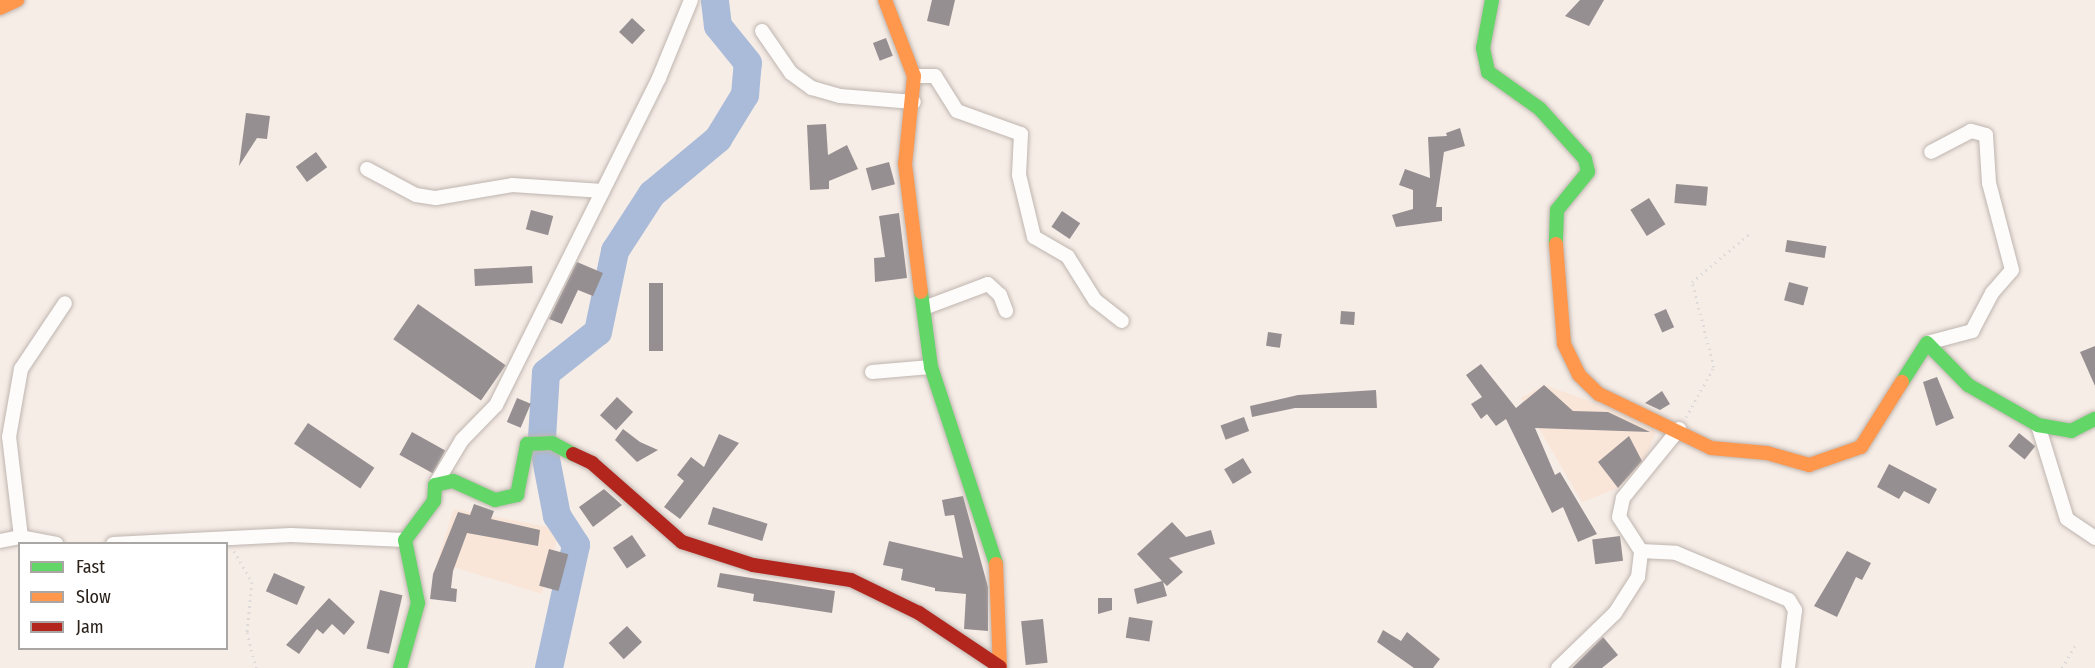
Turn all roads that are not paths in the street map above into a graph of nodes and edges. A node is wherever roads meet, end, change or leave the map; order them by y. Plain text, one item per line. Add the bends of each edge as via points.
1 (17, 0) edge
2 (691, 0) edge
3 (885, 0) edge
4 (1492, 0) edge
5 (0, 8) edge
6 (762, 31) dead end
7 (914, 76) junction
8 (914, 102) junction
9 (1931, 152) dead end
10 (367, 168) dead end
11 (603, 191) junction
12 (65, 303) dead end
13 (924, 308) junction
14 (1006, 311) dead end
15 (1122, 321) dead end
16 (1927, 343) junction
17 (931, 366) junction
18 (872, 372) dead end
19 (2095, 420) edge
20 (2038, 425) junction
21 (1679, 429) junction
22 (435, 485) junction
23 (21, 537) junction
24 (2095, 538) edge
25 (405, 540) junction
26 (0, 541) edge
27 (50, 542) edge
28 (151, 542) edge
29 (1641, 551) junction
30 (400, 668) edge
31 (1000, 668) edge
32 (1558, 668) edge
33 (1788, 668) edge

1 - 5 street
2 - 11 street via 659,78
3 - 7 street
4 - 21 street via 1483,48 1488,72 1540,109 1580,152 1588,172 1557,210 1554,224 1564,344 1579,375 1599,394
6 - 8 street via 790,73 812,88 840,96
7 - 8 street
7 - 15 street via 935,76 957,111 1021,134 1019,175 1034,237 1068,257 1095,300
8 - 13 street via 905,164
9 - 16 street via 1971,131 1986,135 1989,183 2012,270 1992,293 1972,331
10 - 11 street via 416,195 436,198 512,184
11 - 22 street via 496,405 462,440
12 - 23 street via 21,369 9,437
13 - 14 street via 988,284 1000,295
13 - 17 street
16 - 20 street via 1968,385
16 - 21 street via 1861,447 1809,465 1767,453 1712,448
17 - 18 street
17 - 31 street via 991,539 1000,586
19 - 20 street via 2071,431
20 - 24 street via 2067,519
21 - 29 street via 1623,498 1619,517
22 - 25 street via 434,501
22 - 31 street via 453,481 495,500 517,495 527,444 552,443 592,463 682,542 753,565 851,580 919,613
23 - 26 street
23 - 27 street
25 - 28 street via 291,534
25 - 30 street via 418,603
29 - 32 street via 1638,577 1615,613
29 - 33 street via 1676,553 1789,600 1795,609

